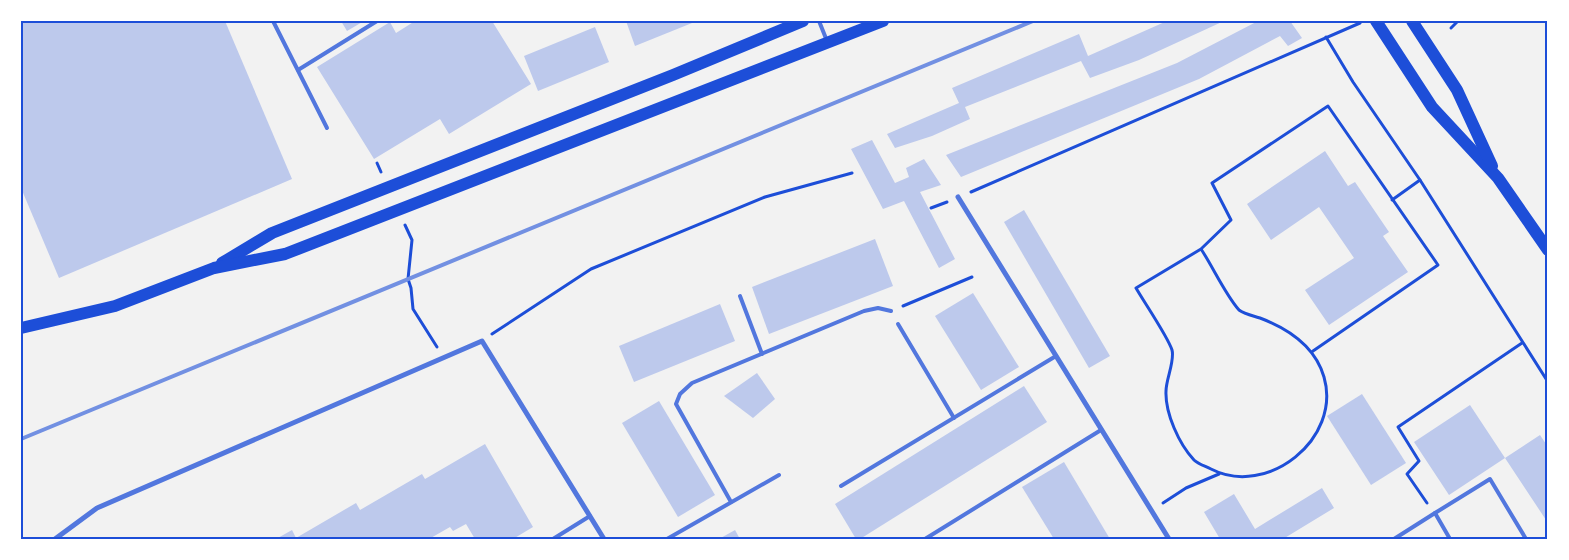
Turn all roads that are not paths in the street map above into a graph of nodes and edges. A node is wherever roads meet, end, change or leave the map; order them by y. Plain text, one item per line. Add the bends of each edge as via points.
1 (272, 21) edge
2 (377, 21) edge
3 (803, 21) edge
4 (819, 21) edge
5 (883, 21) edge
6 (1376, 21) edge
7 (1412, 21) edge
8 (828, 43) junction
9 (298, 70) junction
10 (328, 128) dead end
11 (1498, 178) junction
12 (958, 197) road end
13 (1548, 250) edge
14 (214, 268) junction
15 (740, 296) dead end
16 (891, 311) road end
17 (898, 324) dead end
18 (21, 328) edge
19 (762, 354) junction
20 (1056, 356) junction
21 (954, 418) junction
22 (1101, 430) junction
23 (779, 475) dead end
24 (841, 486) dead end
25 (732, 502) junction
26 (1435, 513) junction
27 (590, 516) junction
28 (55, 539) edge
29 (553, 539) edge
30 (604, 539) edge
31 (667, 539) edge
32 (925, 539) edge
33 (1169, 539) edge
34 (1394, 539) edge
35 (1450, 539) edge
36 (1526, 539) edge

1 - 9 lane
2 - 9 lane
3 - 14 main road via 272,233
4 - 8 lane
5 - 8 main road
6 - 11 main road via 1432,107
7 - 11 main road via 1457,90
8 - 14 main road via 284,254
9 - 10 lane
11 - 13 main road
12 - 20 street
14 - 18 main road via 115,306
15 - 19 lane
16 - 19 lane via 878,308 864,312
17 - 21 lane
19 - 25 lane via 692,383 680,394 676,404
20 - 21 lane
20 - 22 street
21 - 24 lane
22 - 32 lane
22 - 33 street
23 - 25 lane
25 - 31 lane
26 - 34 lane
26 - 35 lane
26 - 36 lane via 1490,479
27 - 28 street via 482,342 97,508
27 - 29 lane
27 - 30 street

